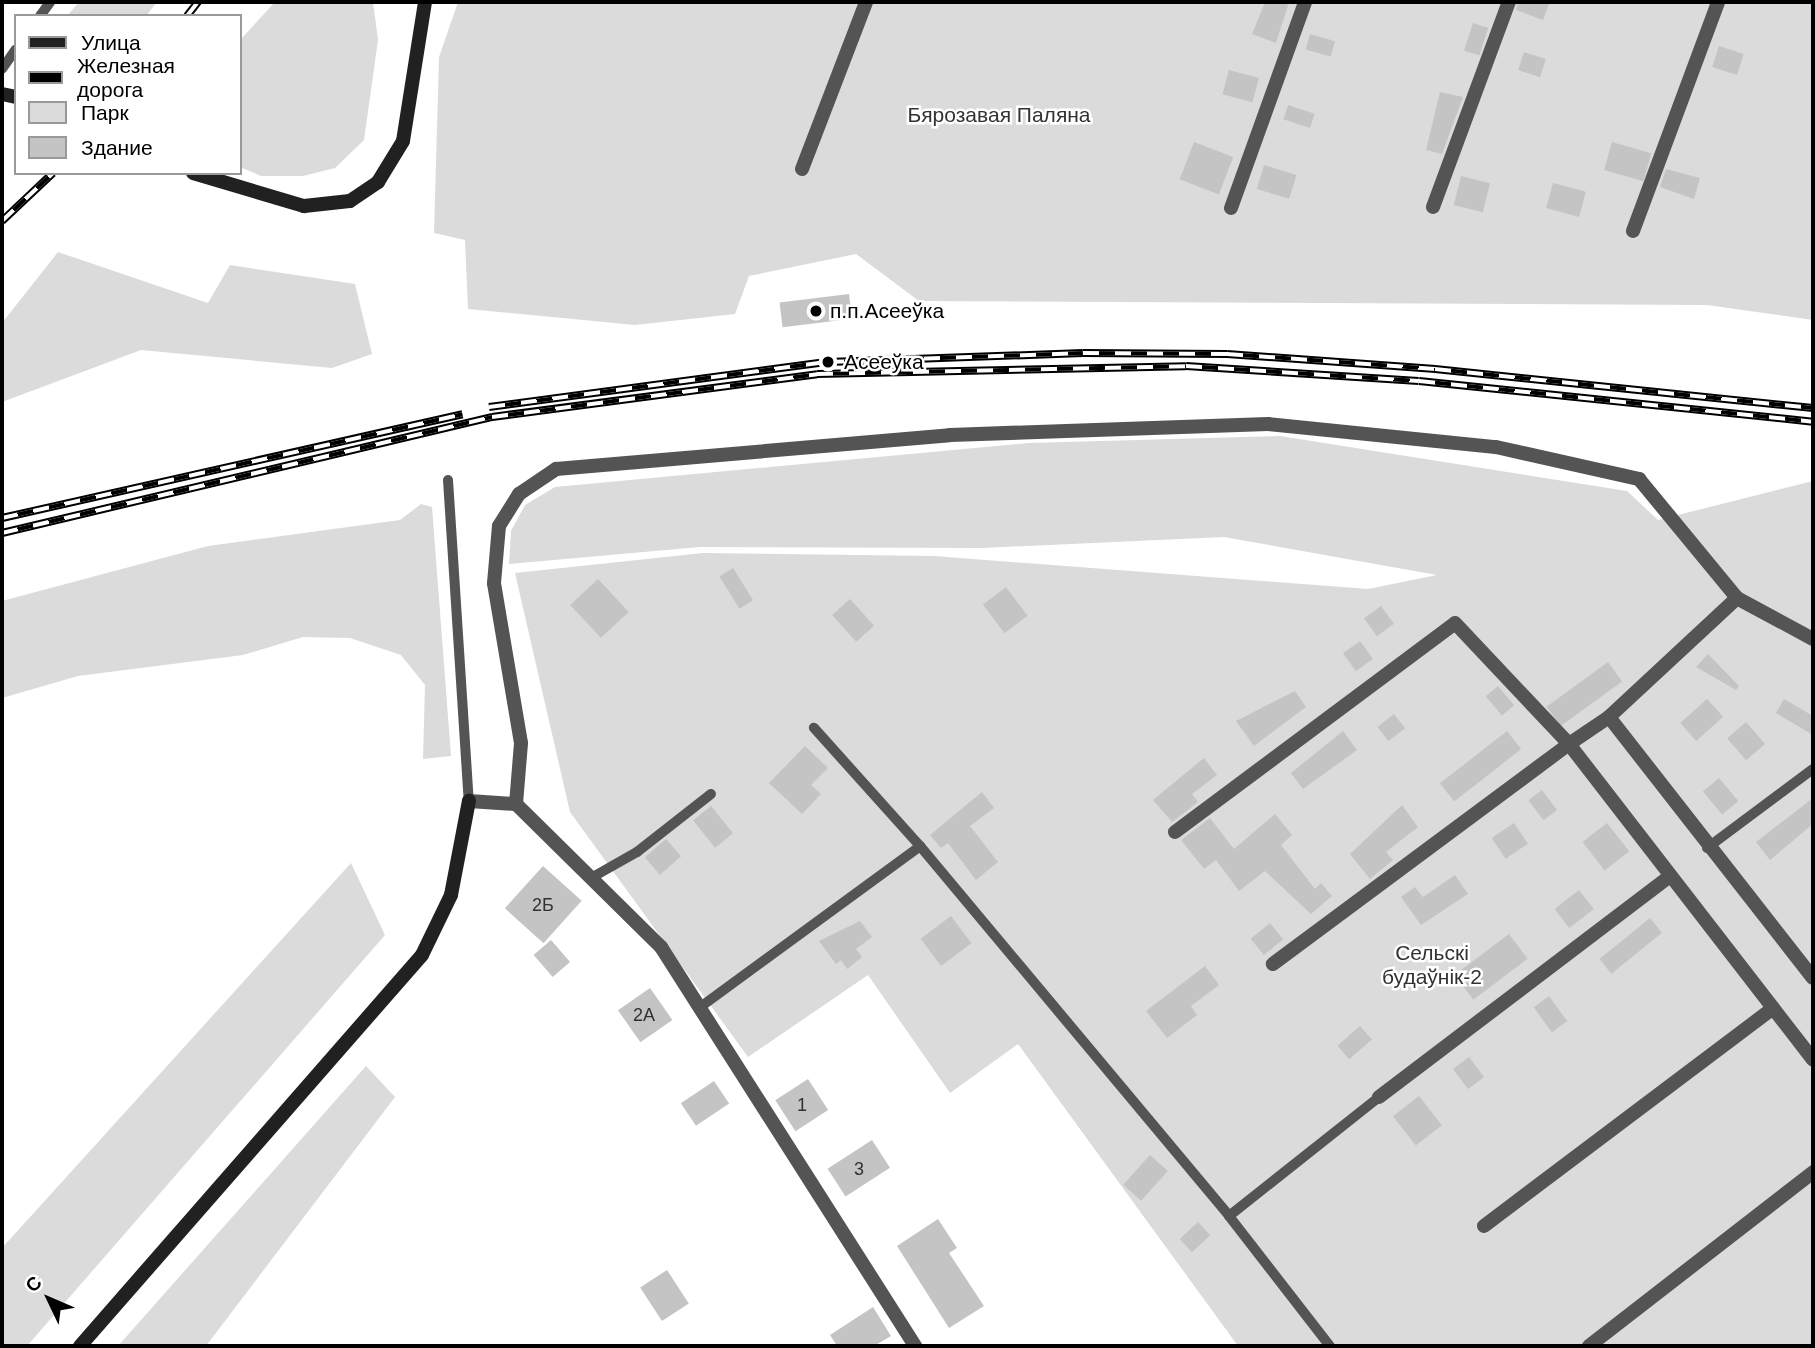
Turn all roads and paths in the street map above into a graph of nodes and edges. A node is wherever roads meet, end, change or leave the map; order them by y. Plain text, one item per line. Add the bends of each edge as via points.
1 (425, 2) edge
2 (866, 2) edge
3 (1305, 2) edge
4 (1509, 2) edge
5 (1718, 2) edge
6 (14, 52) edge
7 (2, 69) edge
8 (802, 169) dead end
9 (200, 175) edge
10 (1433, 207) dead end
11 (1231, 208) dead end
12 (1633, 231) dead end
13 (448, 480) dead end
14 (1737, 598) junction
15 (1813, 639) edge
16 (1609, 717) junction
17 (814, 728) dead end
18 (1569, 744) junction
19 (1813, 769) edge
20 (711, 794) dead end
21 (469, 801) junction
22 (516, 804) junction
23 (1175, 832) dead end
24 (920, 846) junction
25 (1707, 848) junction
26 (591, 878) junction
27 (1668, 878) junction
28 (1273, 964) dead end
29 (1813, 978) edge
30 (699, 1008) junction
31 (1773, 1008) junction
32 (1813, 1060) edge
33 (1379, 1097) joint
34 (1813, 1172) edge
35 (1229, 1216) junction
36 (1484, 1226) dead end
37 (80, 1346) edge
38 (915, 1346) edge
39 (1330, 1346) edge
40 (1589, 1346) edge

1 - 9 street via 404,141 378,182 350,201 304,206
2 - 8 street
3 - 11 street
4 - 10 street
5 - 12 street
6 - 7 lane
13 - 21 lane
14 - 15 street
14 - 16 street
14 - 22 street via 1639,479 1496,447 1268,424 950,435 556,469 519,495 499,526 494,583 521,743
16 - 18 street
16 - 25 street
17 - 24 lane
18 - 23 street via 1455,624
18 - 27 street
18 - 28 street
19 - 25 lane
20 - 26 lane via 637,852
21 - 22 street
21 - 37 street via 451,895 422,955
22 - 26 street
24 - 30 lane
24 - 35 lane
25 - 29 street
26 - 30 street via 661,947
27 - 31 street
27 - 33 street
30 - 38 street
31 - 32 street
31 - 36 street
33 - 35 lane
34 - 40 street
35 - 39 lane

